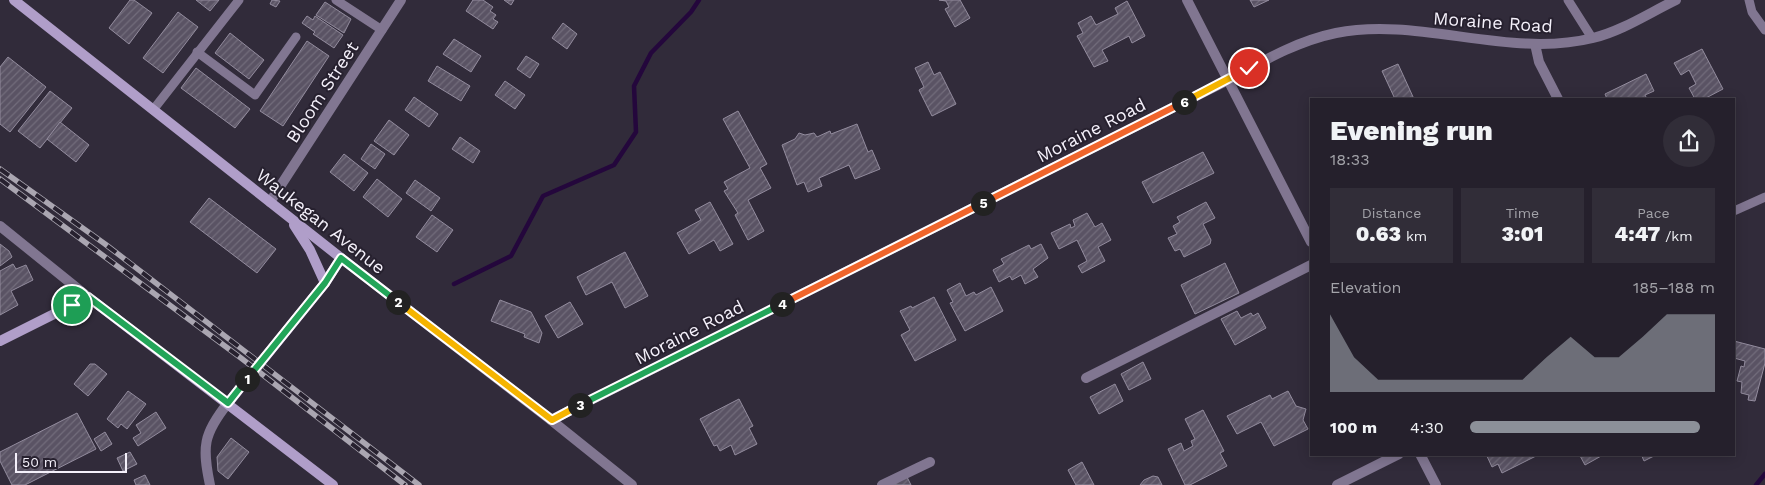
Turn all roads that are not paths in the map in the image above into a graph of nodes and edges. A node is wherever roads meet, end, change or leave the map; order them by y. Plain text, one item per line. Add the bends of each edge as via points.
1 (14, 0) edge
2 (239, 0) edge
3 (336, 0) edge
4 (402, 0) edge
5 (1187, 0) edge
6 (1568, 0) edge
7 (1676, 0) edge
8 (1748, 0) edge
9 (382, 30) junction
10 (1765, 30) edge
11 (296, 36) dead end
12 (1592, 38) junction
13 (1535, 44) junction
14 (197, 52) junction
15 (1228, 80) junction
16 (1557, 98) edge
17 (152, 110) junction
18 (1765, 197) edge
19 (270, 202) junction
20 (1735, 211) edge
21 (285, 214) junction
22 (0, 226) edge
23 (1310, 240) edge
24 (341, 258) junction
25 (1310, 266) edge
26 (325, 283) junction
27 (88, 297) junction
28 (0, 341) edge
29 (1086, 378) dead end
30 (228, 403) junction
31 (552, 420) junction
32 (1395, 456) edge
33 (1421, 456) edge
34 (930, 462) dead end
35 (210, 485) edge
36 (333, 485) edge
37 (632, 485) edge
38 (882, 485) edge
39 (1336, 485) edge
40 (1436, 485) edge

1 - 17 main road, Waukegan Avenue
2 - 14 lane
3 - 9 lane
4 - 9 street, Bloom Street
5 - 15 street
6 - 12 lane
7 - 12 street, Moraine Road via 1614,31
8 - 10 lane
9 - 19 street, Bloom Street
11 - 14 lane via 255,95
12 - 13 street, Moraine Road
13 - 15 street, Moraine Road via 1393,30 1336,33 1302,42
13 - 16 street via 1539,62
14 - 17 lane
15 - 23 street
15 - 31 street, Moraine Road
17 - 19 main road, Waukegan Avenue
18 - 20 lane
19 - 21 main road, Waukegan Avenue
21 - 24 main road, Waukegan Avenue
21 - 26 main road via 310,250
22 - 27 street
24 - 26 main road
24 - 31 street, Waukegan Avenue
25 - 29 street
26 - 30 main road
27 - 28 main road
27 - 30 main road
30 - 35 street via 212,423 206,440
30 - 36 main road
31 - 37 street, Waukegan Avenue
32 - 39 street
33 - 40 street
34 - 38 street

